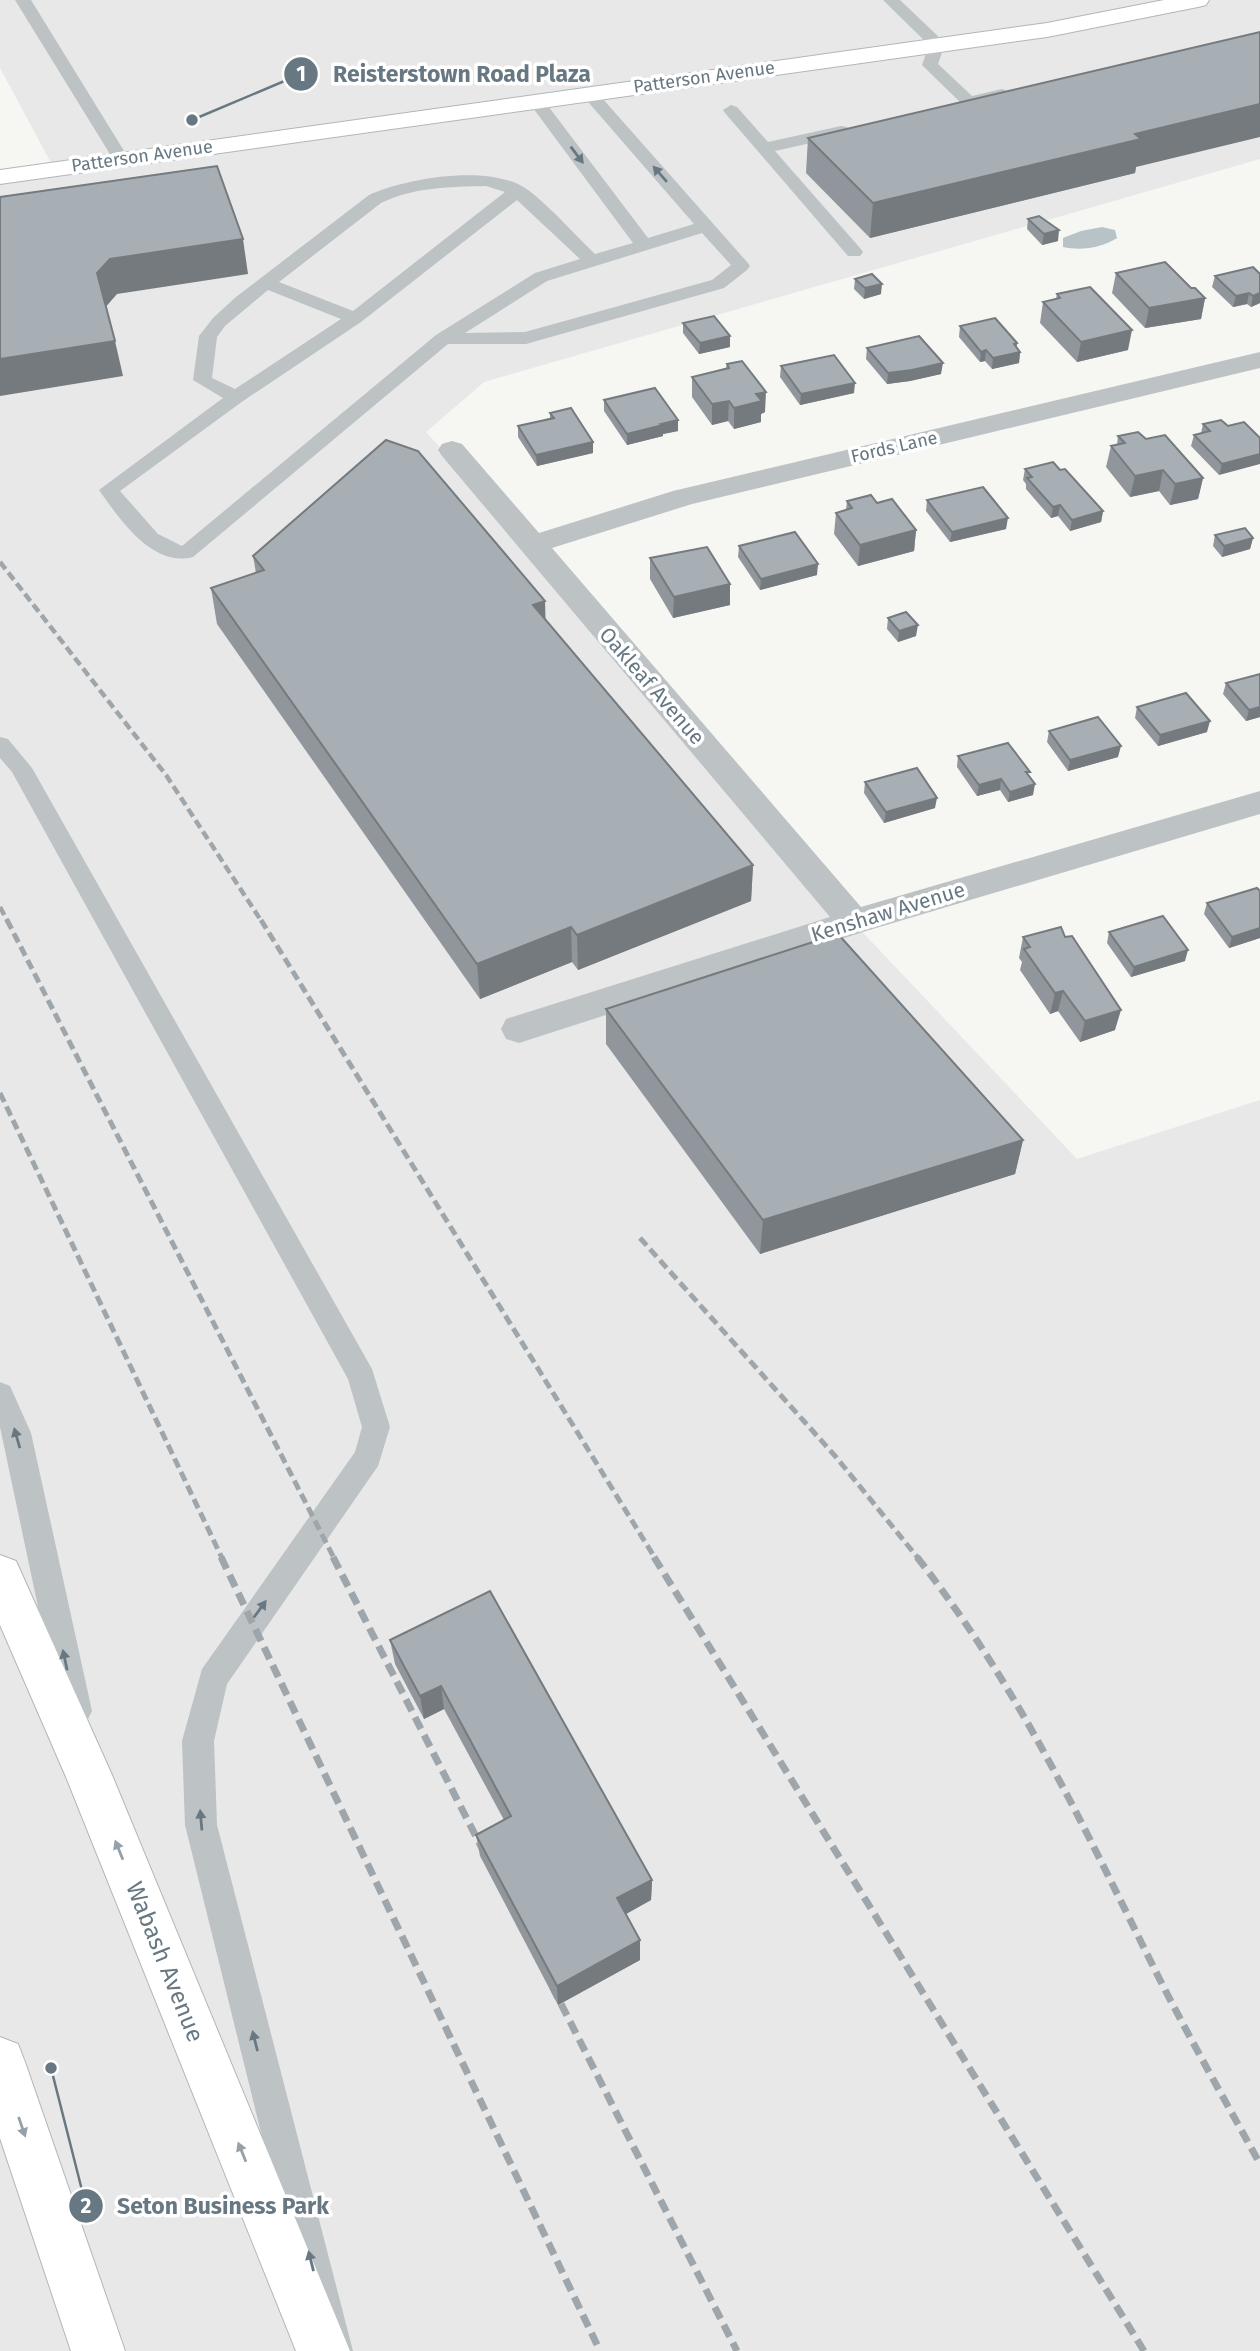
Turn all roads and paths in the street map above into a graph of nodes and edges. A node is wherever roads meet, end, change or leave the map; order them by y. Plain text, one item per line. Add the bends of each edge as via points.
1 (23, 0) edge
2 (891, 0) edge
3 (1198, 0) edge
4 (937, 44) junction
5 (1021, 89) edge
6 (589, 93) junction
7 (536, 100) junction
8 (731, 110) dead end
9 (860, 126) edge
10 (764, 148) junction
11 (121, 159) junction
12 (0, 176) edge
13 (519, 191) junction
14 (705, 226) junction
15 (644, 244) junction
16 (855, 252) dead end
17 (592, 261) junction
18 (266, 283) junction
19 (355, 318) junction
20 (443, 339) junction
21 (1260, 360) edge
22 (236, 397) junction
23 (452, 450) dead end
24 (531, 545) junction
25 (0, 744) edge
26 (1260, 802) edge
27 (854, 922) junction
28 (519, 1028) dead end
29 (0, 1394) edge
30 (0, 1575) edge
31 (89, 1775) junction
32 (0, 2062) edge
33 (98, 2351) edge
34 (323, 2351) edge
35 (334, 2351) edge

1 - 11 lane
2 - 4 lane
3 - 4 main road, Patterson Avenue via 1047,30
4 - 5 lane via 930,65 962,103
4 - 6 main road, Patterson Avenue
6 - 7 main road, Patterson Avenue
14 -> 6 lane
7 - 11 main road, Patterson Avenue
7 -> 15 lane
8 - 10 lane
9 - 10 lane
10 - 16 lane
11 - 12 main road, Patterson Avenue
13 - 17 lane
13 - 18 lane via 487,181 396,190 375,199
13 - 19 lane
14 - 15 lane
14 - 20 lane via 741,266 718,284 526,338
15 - 17 lane
17 - 20 lane via 541,276
18 - 19 lane
18 - 22 lane via 208,336 202,380
19 - 22 lane
20 - 22 lane via 186,553 151,542 109,490
21 - 24 street, Fords Lane via 683,497
23 - 24 street, Oakleaf Avenue
24 - 27 street, Oakleaf Avenue
35 -> 25 lane via 201,1825 198,1741 213,1679 347,1490 368,1457 376,1427 362,1377 21,768
26 - 27 street, Kenshaw Avenue
27 - 28 street, Kenshaw Avenue
31 -> 29 lane via 17,1433
30 - 31 main road, Wabash Avenue
34 -> 31 main road, Wabash Avenue
32 -> 33 main road

